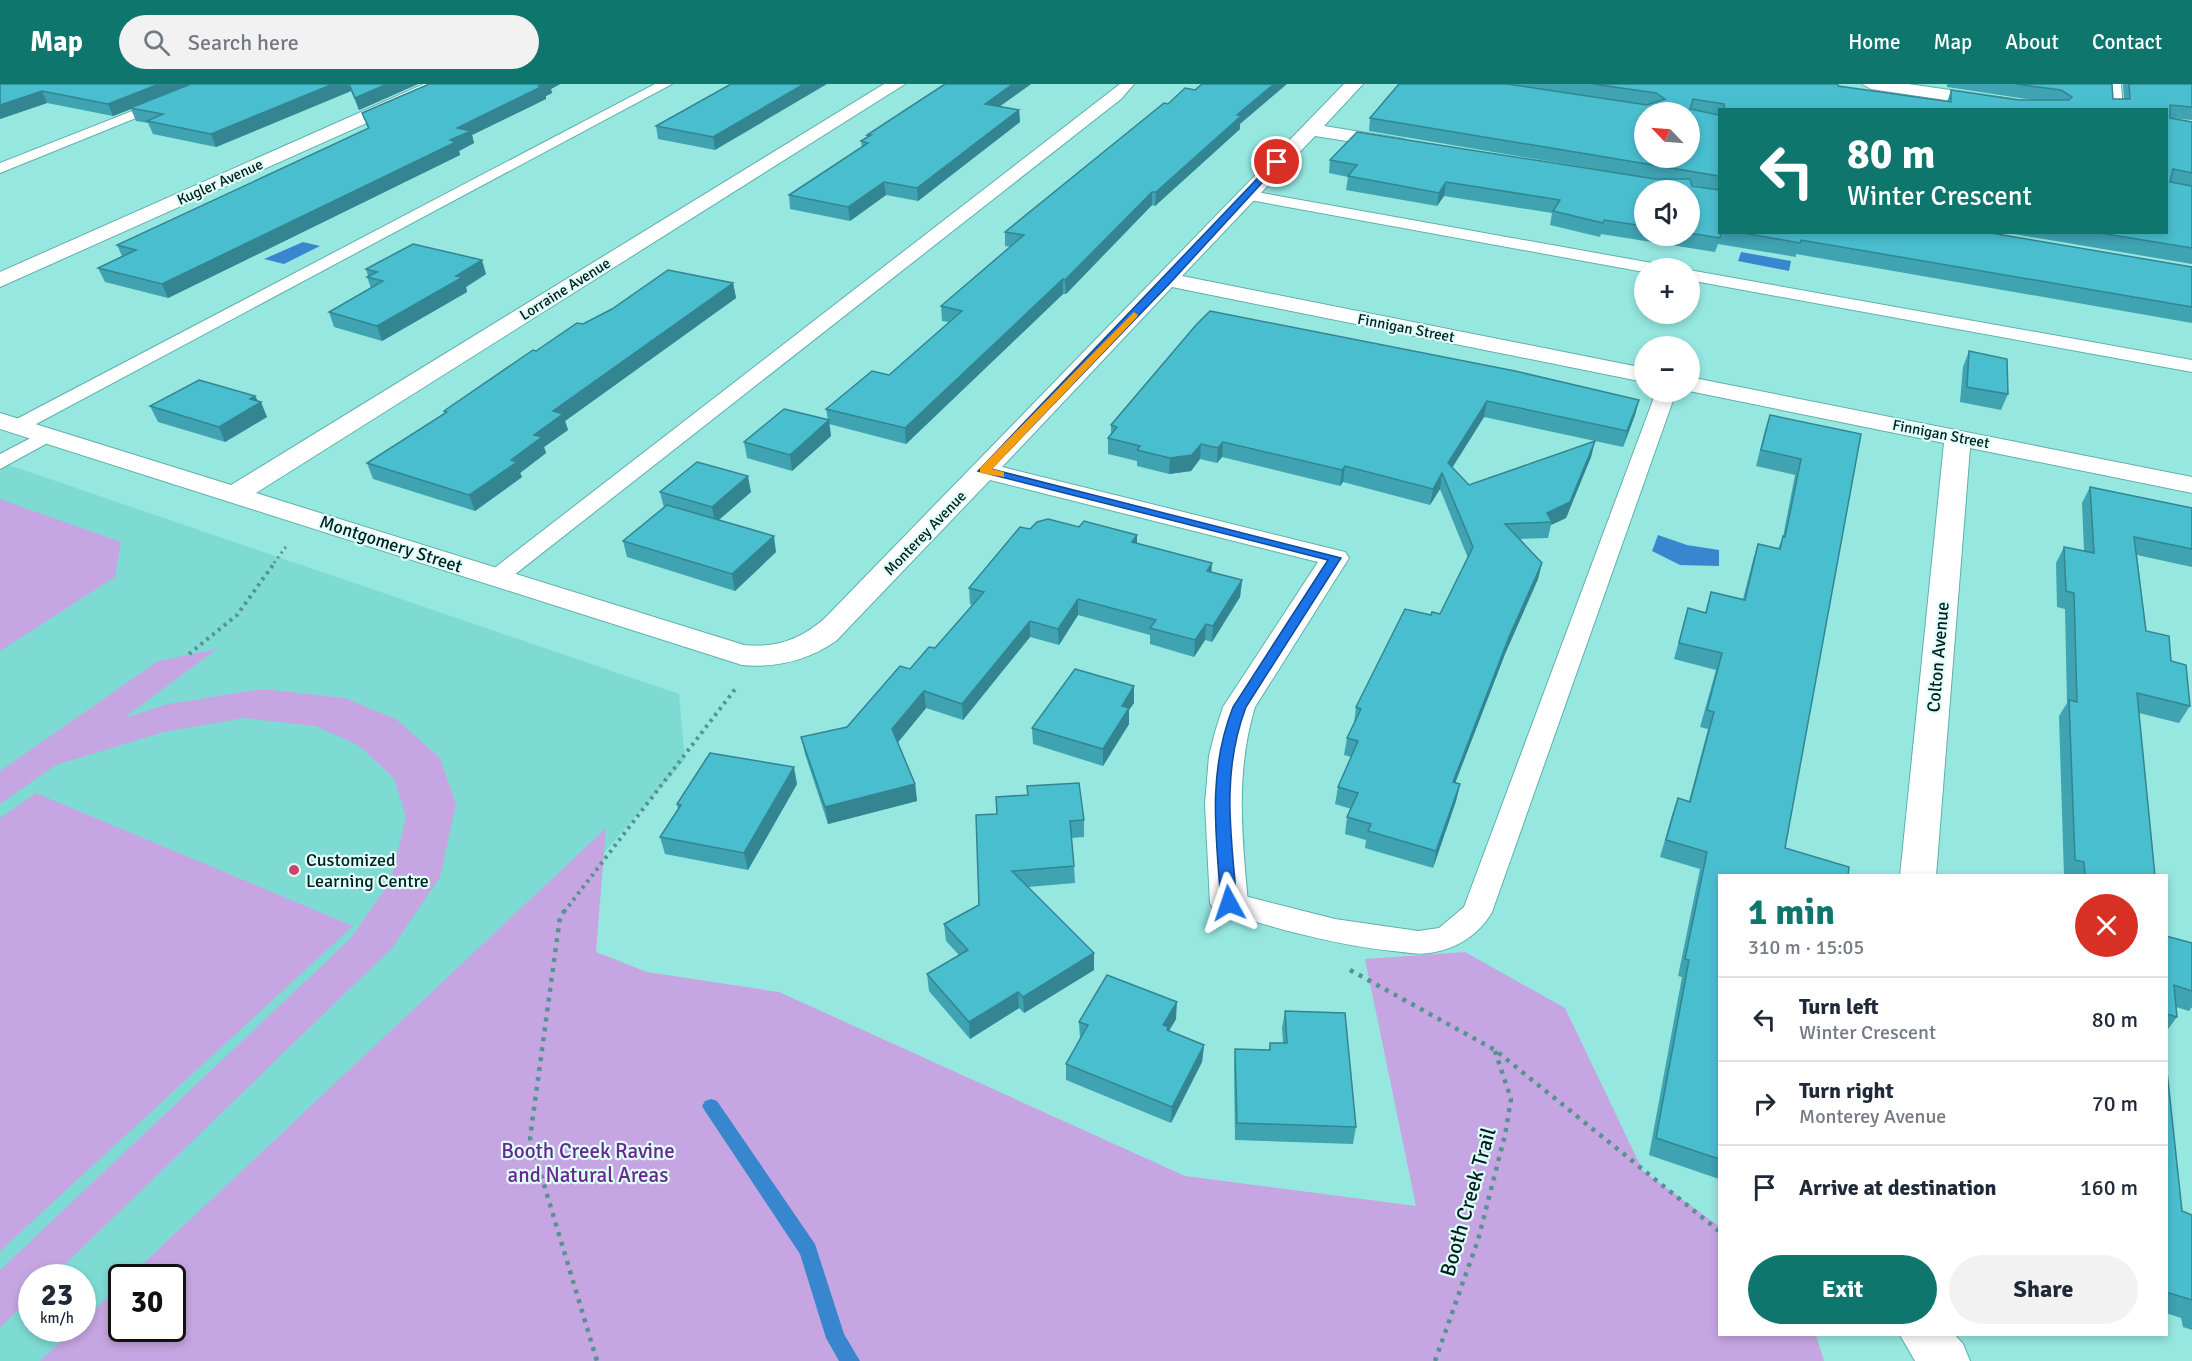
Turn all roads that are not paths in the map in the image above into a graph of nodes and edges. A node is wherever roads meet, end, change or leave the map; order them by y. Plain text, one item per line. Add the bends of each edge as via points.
1 (213, 84) edge
2 (439, 84) edge
3 (665, 84) edge
4 (896, 84) edge
5 (1127, 84) edge
6 (1354, 84) edge
7 (1871, 84) edge
8 (2114, 84) edge
9 (1892, 85) edge
10 (2042, 108) edge
11 (2116, 108) edge
12 (1309, 129) junction
13 (1414, 146) edge
14 (0, 168) edge
15 (1245, 195) junction
16 (1634, 265) edge
17 (1700, 277) edge
18 (0, 280) edge
19 (1168, 280) junction
20 (2192, 366) edge
21 (1634, 373) edge
22 (1700, 386) edge
23 (1662, 402) edge
24 (8, 424) edge
25 (46, 436) junction
26 (1958, 437) junction
27 (0, 463) edge
28 (984, 471) junction
29 (2192, 485) edge
30 (234, 495) junction
31 (496, 578) junction
32 (784, 655) joint
33 (1918, 874) edge
34 (1229, 903) joint
35 (1925, 1336) edge
36 (1946, 1361) edge

1 - 14 lane
2 - 18 street, Kugler Avenue
3 - 24 lane
4 - 30 street, Lorraine Avenue
5 - 31 lane
6 - 12 street, Monterey Avenue
7 - 9 street
8 - 11 lane
9 - 10 street
12 - 13 street
12 - 15 street, Monterey Avenue
15 - 16 lane
15 - 19 street, Monterey Avenue
17 - 20 lane
19 - 21 street, Finnigan Street
19 - 28 street, Monterey Avenue
22 - 26 street, Finnigan Street
23 - 34 lane via 1477,912 1467,925 1428,942 1384,939 1344,933
24 - 25 street, Montgomery Street
25 - 27 lane
25 - 30 street, Montgomery Street
26 - 29 street, Finnigan Street
26 - 33 street, Colton Avenue
28 - 32 street, Monterey Avenue via 835,626 814,644
28 - 34 street via 1335,558 1239,707 1229,734 1220,794
30 - 31 street, Montgomery Street
31 - 32 street, Montgomery Street via 742,655
35 - 36 street

